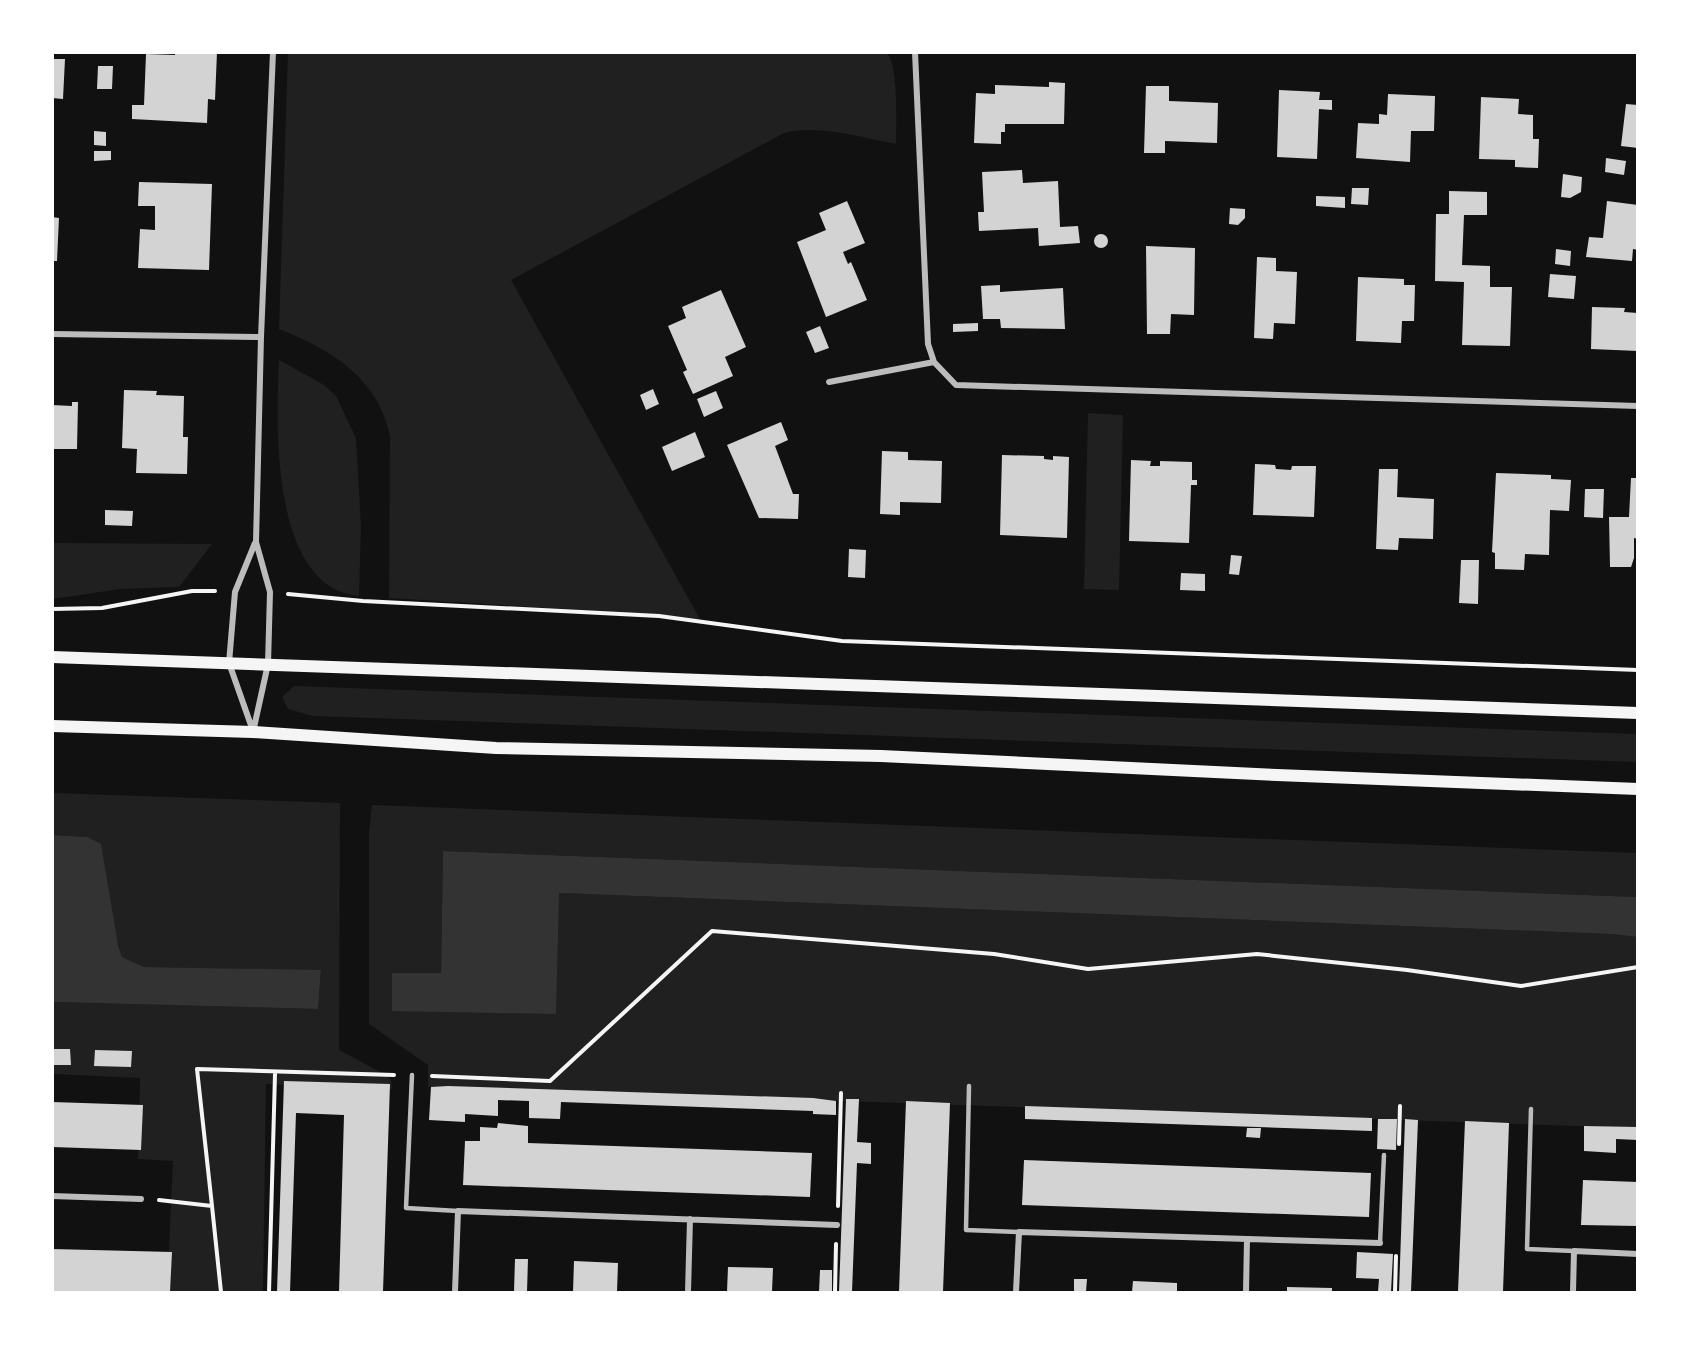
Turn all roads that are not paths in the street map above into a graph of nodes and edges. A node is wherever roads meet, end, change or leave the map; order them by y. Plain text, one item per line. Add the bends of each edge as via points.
1 (273, 52) edge
2 (915, 52) edge
3 (52, 334) edge
4 (261, 337) junction
5 (934, 362) junction
6 (829, 382) dead end
7 (1638, 406) edge
8 (256, 542) junction
9 (52, 657) edge
10 (229, 663) junction
11 (268, 664) junction
12 (1638, 713) edge
13 (52, 726) edge
14 (253, 732) junction
15 (1638, 789) edge
16 (412, 1076) road end
17 (969, 1086) dead end
18 (1531, 1109) dead end
19 (1384, 1155) dead end
20 (52, 1196) edge
21 (141, 1199) road end
22 (458, 1211) junction
23 (690, 1219) junction
24 (837, 1225) road end
25 (1018, 1232) junction
26 (1247, 1239) junction
27 (1380, 1243) joint
28 (1574, 1251) junction
29 (1638, 1254) edge
30 (455, 1293) edge
31 (688, 1293) edge
32 (1016, 1293) edge
33 (1246, 1293) edge
34 (1573, 1293) edge

1 - 4 street
2 - 5 street via 928,344
3 - 4 street
4 - 8 street
5 - 6 street
5 - 7 street via 956,385
8 - 10 street via 235,592
8 - 11 street via 270,592
9 - 10 main road
10 - 11 main road
10 - 14 street
11 - 12 main road
11 - 14 street
13 - 14 main road
14 - 15 main road via 496,747 881,756
16 - 22 lane via 406,1208
17 - 25 lane via 966,1230
18 - 28 lane via 1527,1249
19 - 27 lane
20 - 21 street
22 - 23 street
22 - 30 street
23 - 24 street
23 - 31 street
25 - 26 street
25 - 32 street
26 - 27 street
26 - 33 street
28 - 29 street
28 - 34 street

